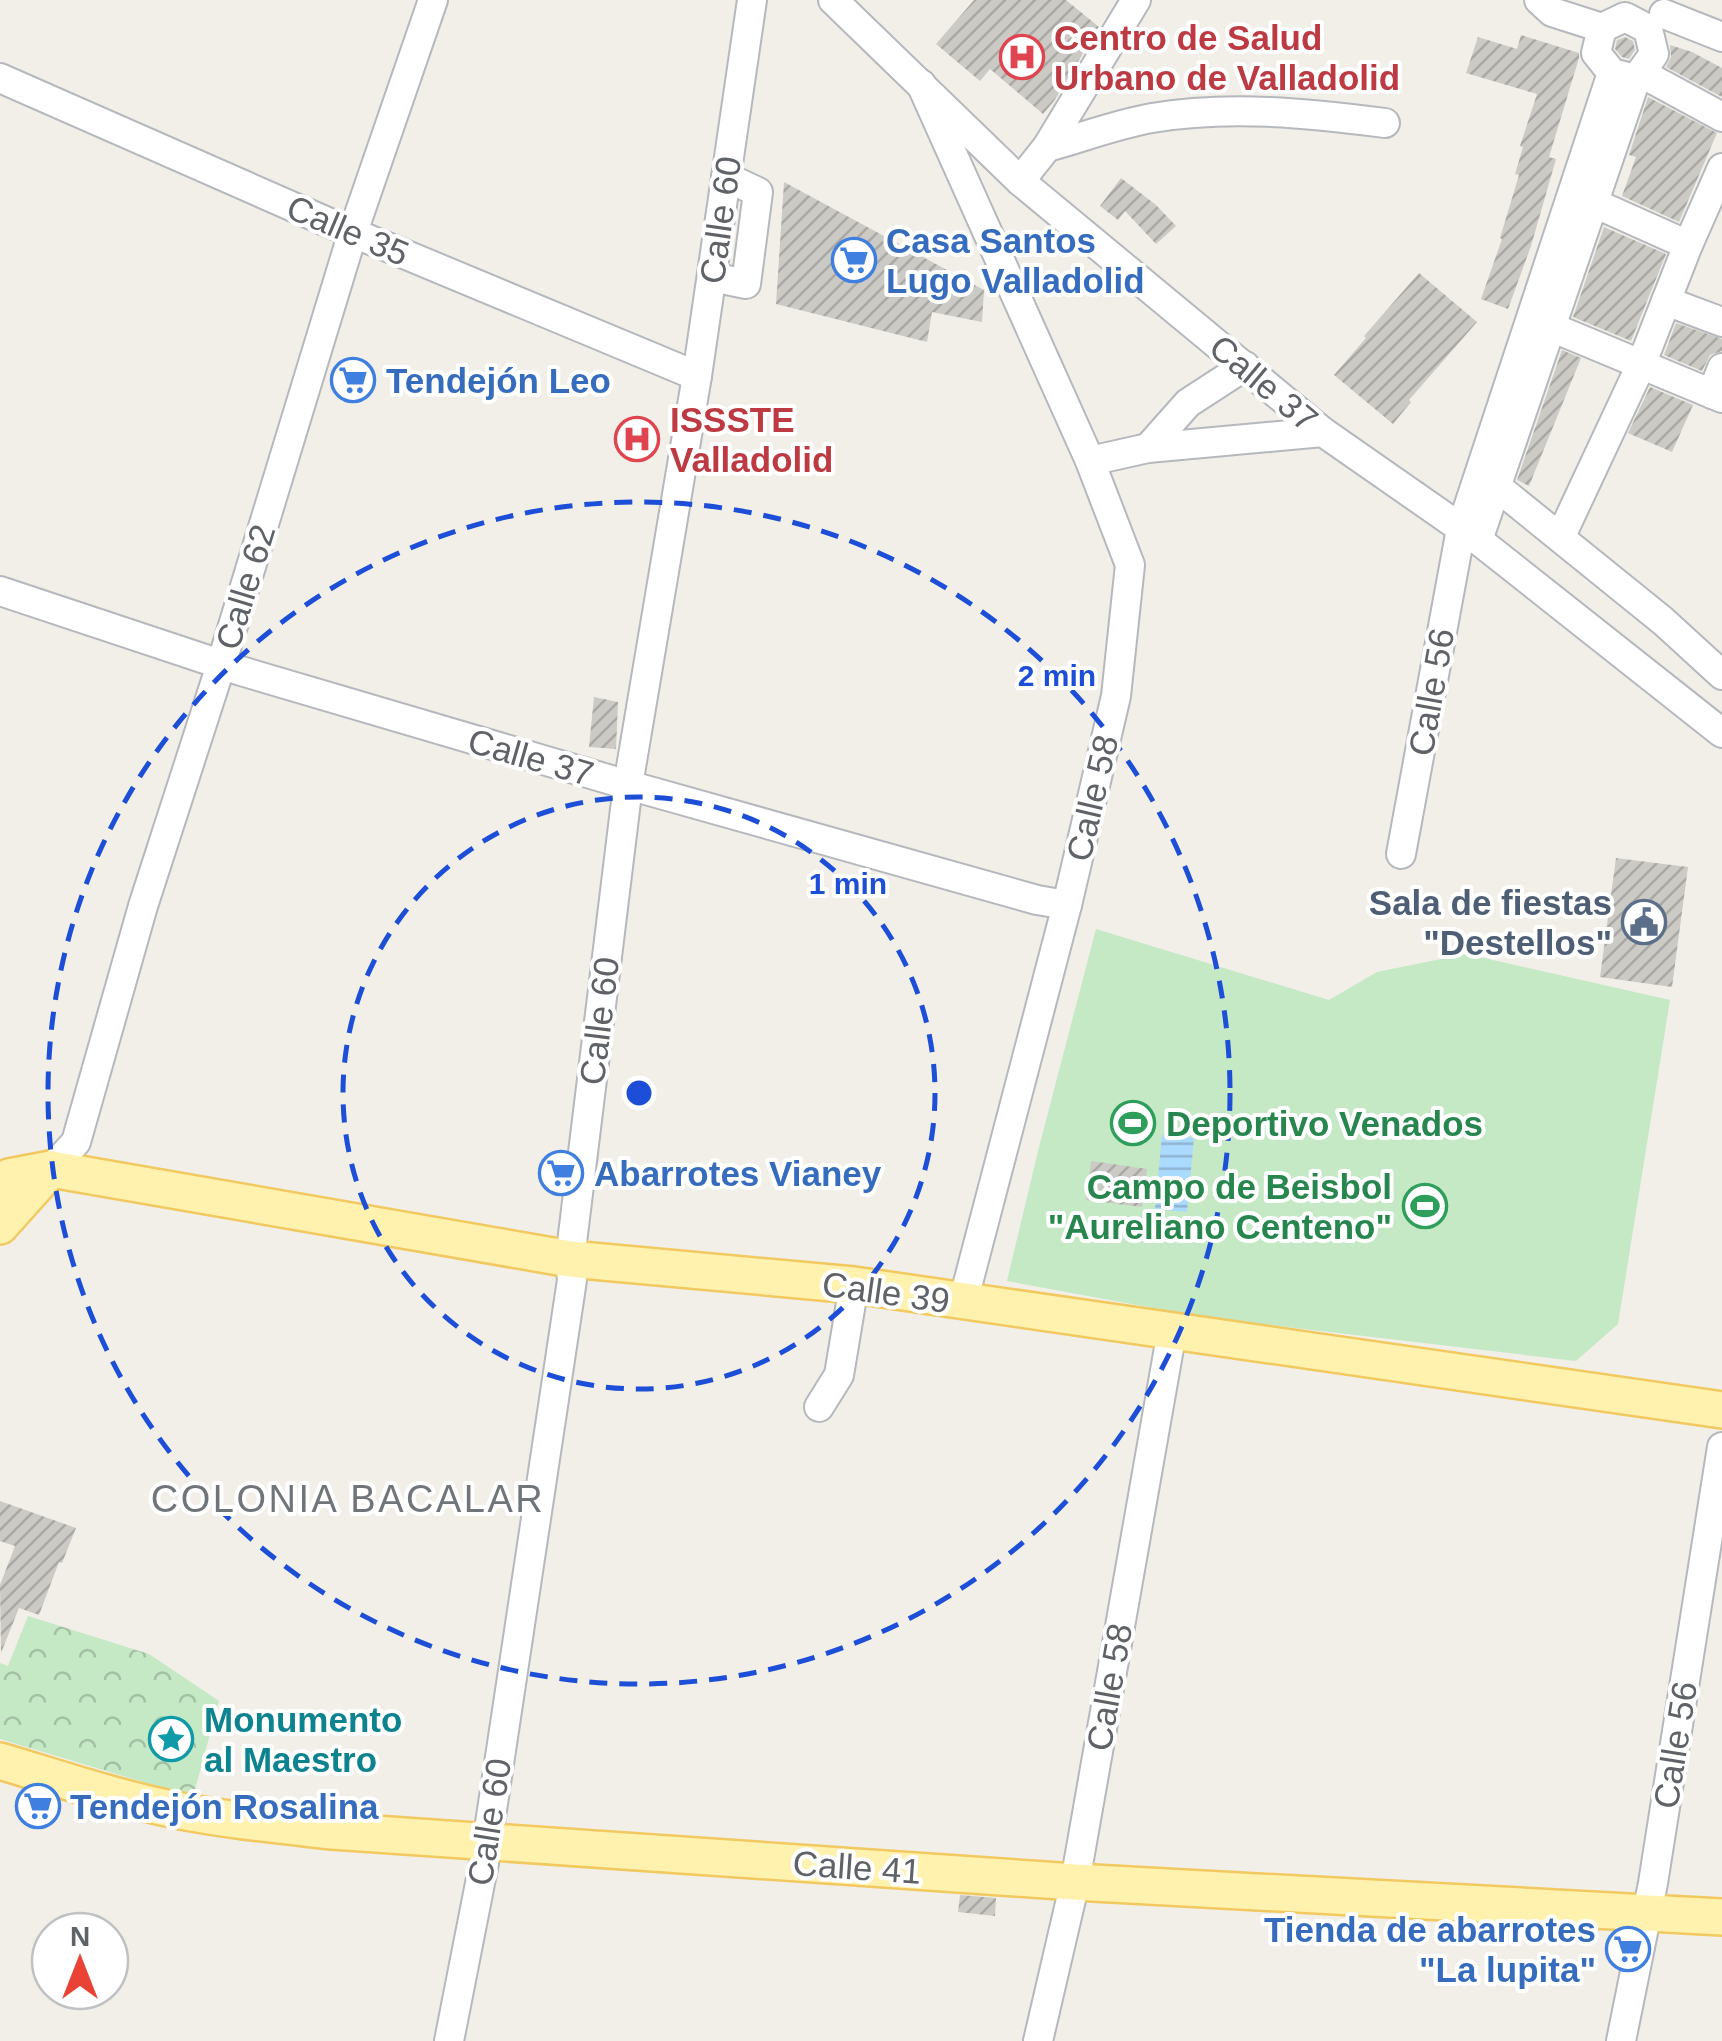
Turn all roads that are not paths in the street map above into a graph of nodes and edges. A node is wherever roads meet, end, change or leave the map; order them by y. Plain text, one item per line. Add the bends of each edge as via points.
1 (433, 0) edge
2 (752, 0) edge
3 (834, 0) edge
4 (1136, 0) edge
5 (1538, 0) edge
6 (1663, 14) edge
7 (1602, 28) junction
8 (1722, 37) edge
9 (1630, 75) junction
10 (0, 78) edge
11 (921, 84) junction
12 (1722, 117) edge
13 (1385, 123) dead end
14 (1047, 147) junction
15 (1722, 168) edge
16 (1020, 181) junction
17 (1594, 202) junction
18 (353, 232) junction
19 (1688, 245) junction
20 (1666, 301) junction
21 (1722, 322) edge
22 (1551, 327) junction
23 (1641, 364) junction
24 (1245, 366) junction
25 (698, 376) junction
26 (1718, 387) edge
27 (1323, 432) junction
28 (1148, 448) junction
29 (1090, 461) junction
30 (1496, 486) junction
31 (1469, 535) junction
32 (1561, 536) junction
33 (0, 592) edge
34 (222, 665) junction
35 (1722, 675) edge
36 (1722, 733) edge
37 (628, 785) junction
38 (1400, 854) dead end
39 (1067, 905) junction
40 (18, 1179) edge
41 (0, 1226) edge
42 (570, 1260) junction
43 (854, 1285) junction
44 (963, 1302) junction
45 (1172, 1331) junction
46 (819, 1406) dead end
47 (1722, 1410) edge
48 (1722, 1447) edge
49 (0, 1762) edge
50 (486, 1841) junction
51 (1075, 1882) junction
52 (1645, 1912) junction
53 (1722, 1917) edge
54 (449, 2041) edge
55 (1038, 2041) edge
56 (1620, 2041) edge

1 - 18 street, Calle 62
2 - 25 street, Calle 60
3 - 11 street, Calle 37
4 - 14 street
5 - 7 street via 1552,12
6 - 7 street via 1625,17
6 - 8 street
6 - 9 street via 1654,54
7 - 9 street via 1596,53
9 - 12 street
9 - 17 street
9 - 31 street
10 - 18 street, Calle 35
11 - 16 street, Calle 37
11 - 29 street, Calle 58
13 - 14 street via 1209,111 1149,119
14 - 16 street
15 - 19 street
16 - 24 street, Calle 37
17 - 19 street
17 - 22 street
18 - 25 street, Calle 35
18 - 34 street, Calle 62
19 - 20 street
20 - 21 street
20 - 23 street
22 - 23 street
22 - 30 street
23 - 26 street
23 - 32 street
24 - 27 street, Calle 37
24 - 28 street via 1188,402
25 - 37 street, Calle 60
27 - 28 street
27 - 31 street, Calle 37
28 - 29 street
29 - 39 street, Calle 58 via 1130,565 1116,696
30 - 31 street
30 - 32 street
31 - 36 street, Calle 37
31 - 38 street, Calle 56
32 - 35 street
33 - 34 street, Calle 37
34 - 37 street, Calle 37
34 - 40 street, Calle 62 via 143,906 76,1142
37 - 39 street, Calle 37
37 - 42 street, Calle 60
39 - 44 street, Calle 58
40 - 41 main road
40 - 42 main road, Calle 39
42 - 43 main road, Calle 39
42 - 50 street, Calle 60
43 - 44 main road, Calle 39
43 - 46 street via 840,1375
44 - 45 main road, Calle 39
45 - 47 main road, Calle 39
45 - 51 street, Calle 58
48 - 52 street, Calle 56
49 - 50 main road, Calle 41 via 172,1809 251,1822
50 - 51 main road, Calle 41
50 - 54 street, Calle 60
51 - 52 main road, Calle 41
51 - 55 street, Calle 58
52 - 53 main road, Calle 41
52 - 56 street, Calle 56

